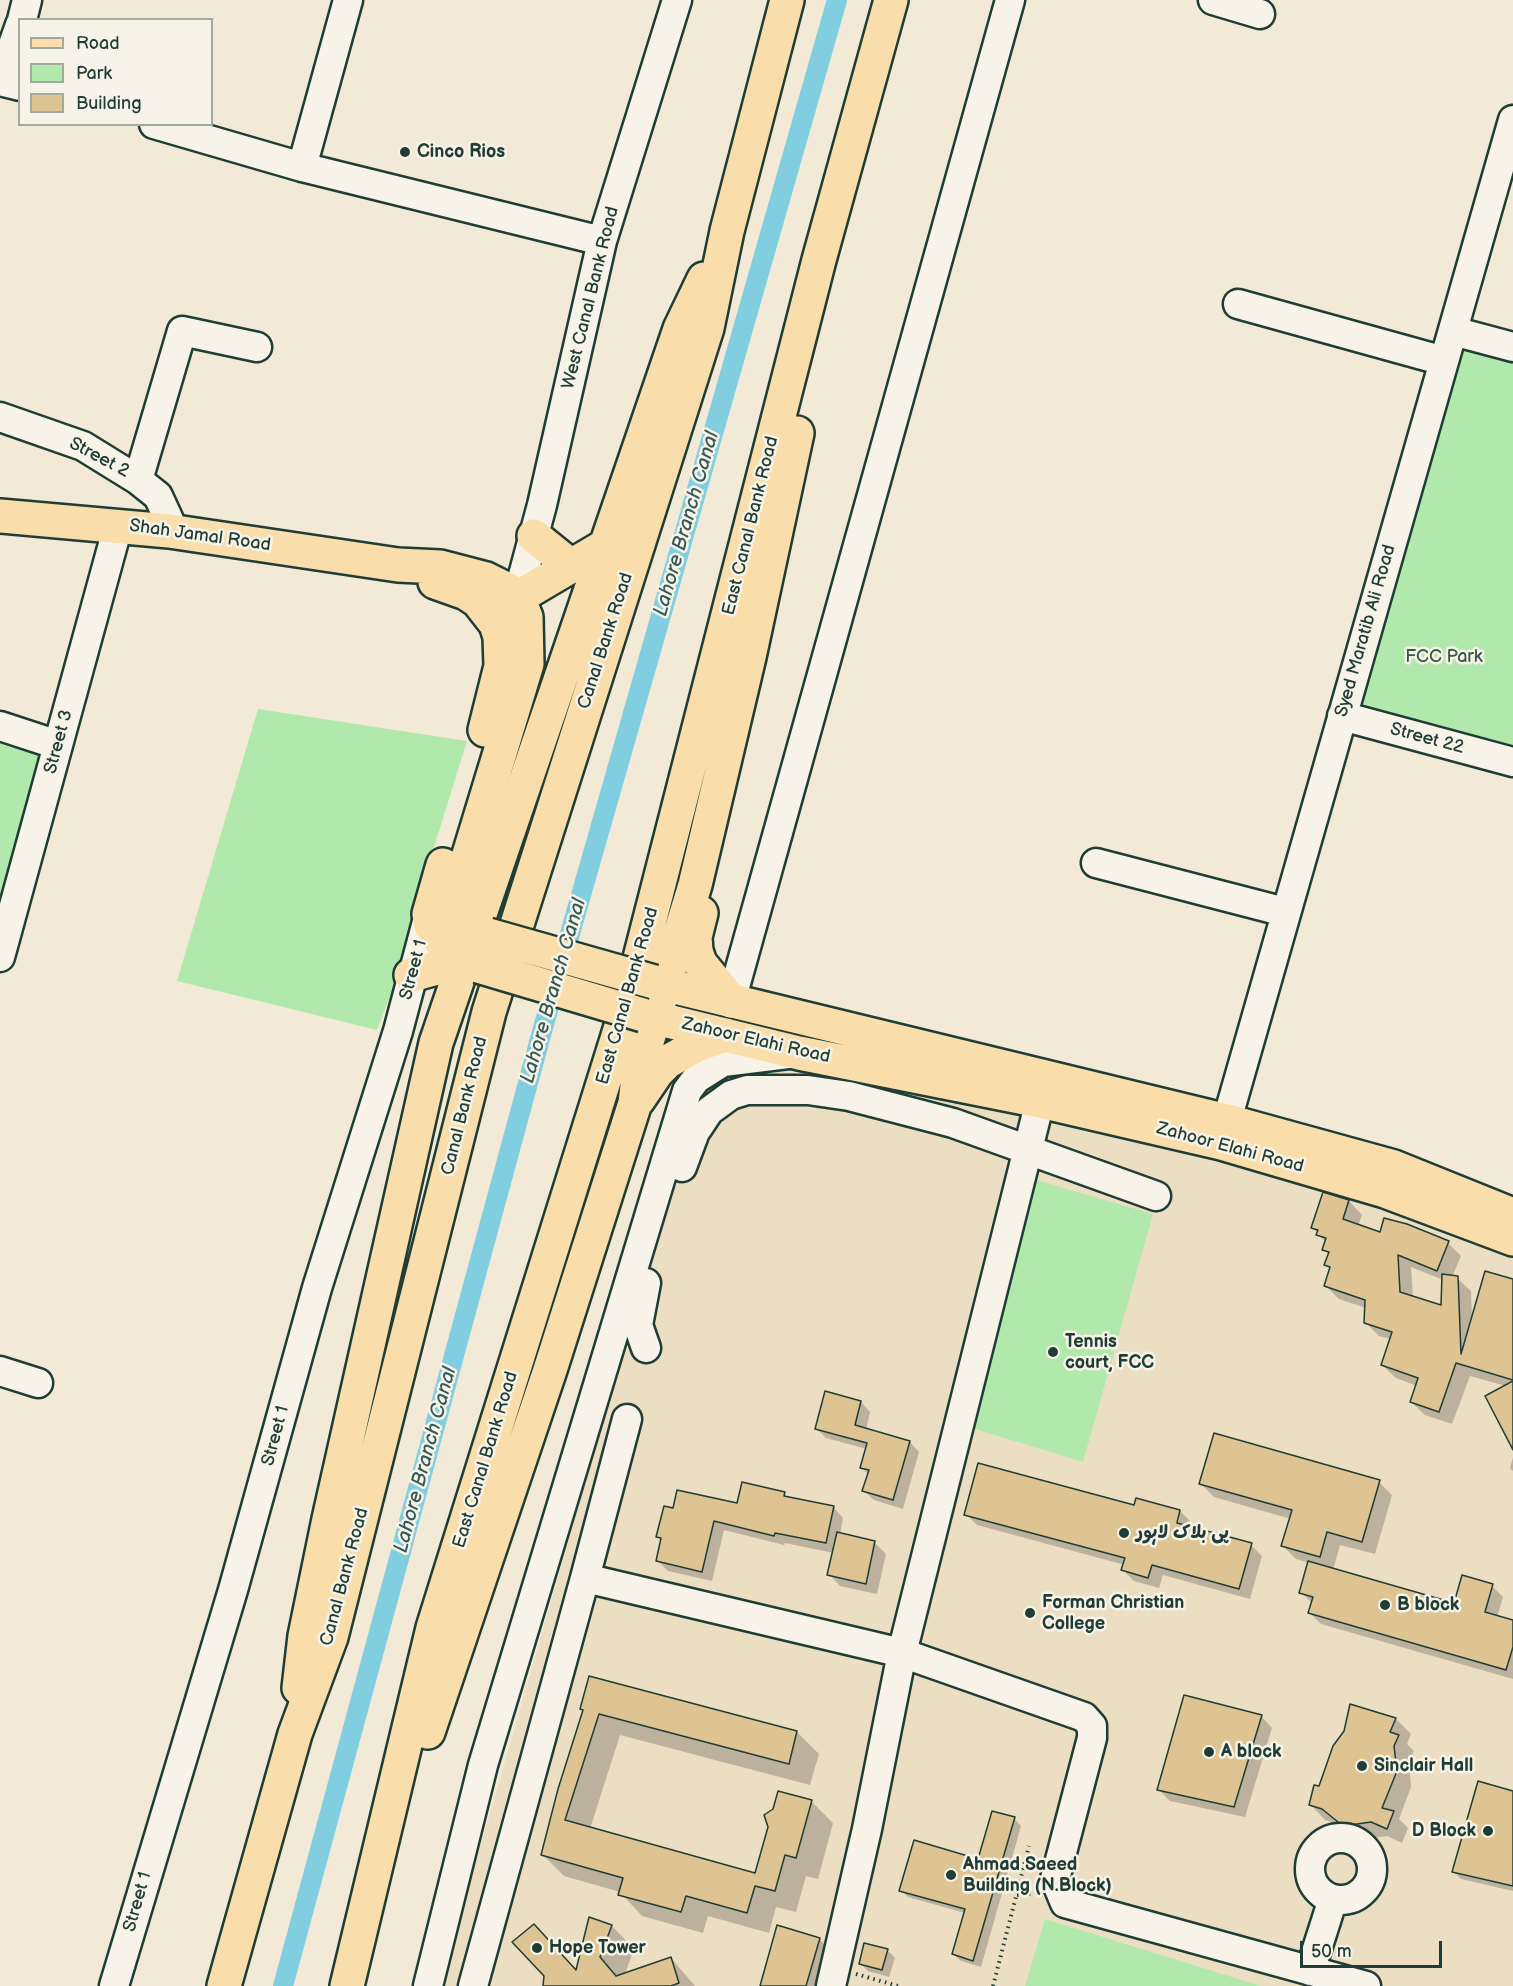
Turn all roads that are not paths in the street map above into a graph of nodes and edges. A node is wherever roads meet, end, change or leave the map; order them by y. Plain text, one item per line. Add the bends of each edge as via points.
1 (27, 0) edge
2 (348, 0) edge
3 (677, 0) edge
4 (787, 0) edge
5 (891, 0) edge
6 (1010, 0) edge
7 (1213, 0) edge
8 (1260, 14) dead end
9 (22, 18) edge
10 (18, 31) edge
11 (18, 86) edge
12 (1513, 120) edge
13 (161, 126) edge
14 (302, 167) junction
15 (727, 231) junction
16 (602, 241) junction
17 (819, 260) junction
18 (1238, 304) dead end
19 (1453, 331) junction
20 (257, 347) dead end
21 (1513, 347) edge
22 (1444, 361) junction
23 (0, 417) edge
24 (138, 480) junction
25 (0, 516) edge
26 (118, 526) junction
27 (169, 531) junction
28 (534, 536) junction
29 (605, 546) junction
30 (399, 565) junction
31 (571, 566) junction
32 (517, 598) junction
33 (1342, 716) junction
34 (0, 726) edge
35 (58, 745) junction
36 (1513, 762) edge
37 (1096, 863) dead end
38 (695, 885) junction
39 (1285, 912) junction
40 (429, 914) junction
41 (482, 933) junction
42 (0, 957) edge
43 (471, 963) junction
44 (411, 975) junction
45 (659, 983) junction
46 (731, 1001) junction
47 (649, 1016) junction
48 (725, 1035) junction
49 (799, 1053) junction
50 (1040, 1101) junction
51 (635, 1103) junction
52 (1224, 1132) junction
53 (1028, 1151) junction
54 (1156, 1196) dead end
55 (1513, 1215) edge
56 (1513, 1239) edge
57 (646, 1348) dead end
58 (0, 1371) edge
59 (38, 1383) dead end
60 (627, 1419) dead end
61 (585, 1578) junction
62 (902, 1653) junction
63 (295, 1734) junction
64 (1333, 1899) dead end
65 (364, 1921) junction
66 (1310, 1971) junction
67 (833, 1977) edge
68 (114, 1986) edge
69 (224, 1986) edge
70 (347, 1986) edge
71 (428, 1986) edge
72 (473, 1986) edge
73 (1366, 1986) edge

1 - 9 street
2 - 14 street
3 - 16 street, West Canal Bank Road
4 - 15 main road
5 - 17 main road, East Canal Bank Road
6 - 46 street
7 - 8 street
10 - 11 street via 0,81
12 - 19 street, Syed Maratib Ali Road
13 - 14 street
14 - 16 street
15 - 29 main road via 680,330
15 - 63 main road, Canal Bank Road via 706,328 489,1012 331,1636
16 - 28 street, West Canal Bank Road
17 - 38 main road via 796,438
17 - 65 main road, East Canal Bank Road via 629,1001 433,1628
18 - 22 street
19 - 21 street
19 - 22 street, Syed Maratib Ali Road
20 - 24 street via 182,331
22 - 33 street, Syed Maratib Ali Road
23 - 24 street, Street 2 via 83,446
24 - 27 street, Street 2 via 158,496 169,520
25 - 26 main road, Shah Jamal Road
26 - 27 main road, Shah Jamal Road
26 - 35 street, Street 3
27 - 30 main road, Shah Jamal Road
28 - 31 main road
28 - 32 street, West Canal Bank Road
29 - 31 main road
29 - 41 main road
30 - 32 main road via 468,573 501,586
30 - 40 main road via 478,601 496,624 502,651 497,688
31 - 32 main road
32 - 41 main road via 526,624 525,677 453,907 458,922
33 - 36 street, Street 22
33 - 39 street, Syed Maratib Ali Road
34 - 35 street
35 - 42 street, Street 3
37 - 39 street
38 - 45 main road
38 - 46 main road via 703,907 695,937 696,951 700,963
39 - 52 street, Syed Maratib Ali Road
40 - 43 main road, Zahoor Elahi Road via 436,938 448,952
40 - 44 street, Street 1
41 - 43 main road
41 - 45 main road, Zahoor Elahi Road, bridge
43 - 44 main road
43 - 47 main road, Zahoor Elahi Road, bridge
43 - 63 main road via 448,1000 433,1054 305,1636
44 - 68 street, Street 1 via 398,1031 316,1288 233,1590
45 - 46 main road, Zahoor Elahi Road
45 - 47 main road
46 - 52 main road, Zahoor Elahi Road
47 - 48 main road, Zahoor Elahi Road
47 - 51 main road
48 - 49 main road, Zahoor Elahi Road
48 - 51 main road via 667,1062
49 - 50 main road, Zahoor Elahi Road
49 - 71 street via 723,1062 696,1079 687,1091 483,1765
50 - 52 main road, Zahoor Elahi Road
50 - 53 street
51 - 65 main road via 550,1370
52 - 55 main road, Zahoor Elahi Road via 1394,1167
52 - 56 main road, Zahoor Elahi Road
53 - 54 street
53 - 57 street via 953,1123 849,1096 808,1090 731,1095 709,1111 688,1148 639,1316
53 - 62 street
58 - 59 street
60 - 61 street
61 - 62 street
61 - 72 street
62 - 66 street via 1084,1717 1092,1726 1055,1879 1065,1903
62 - 67 street
63 - 69 main road, Canal Bank Road
64 - 66 street
65 - 70 main road, East Canal Bank Road
66 - 73 street

